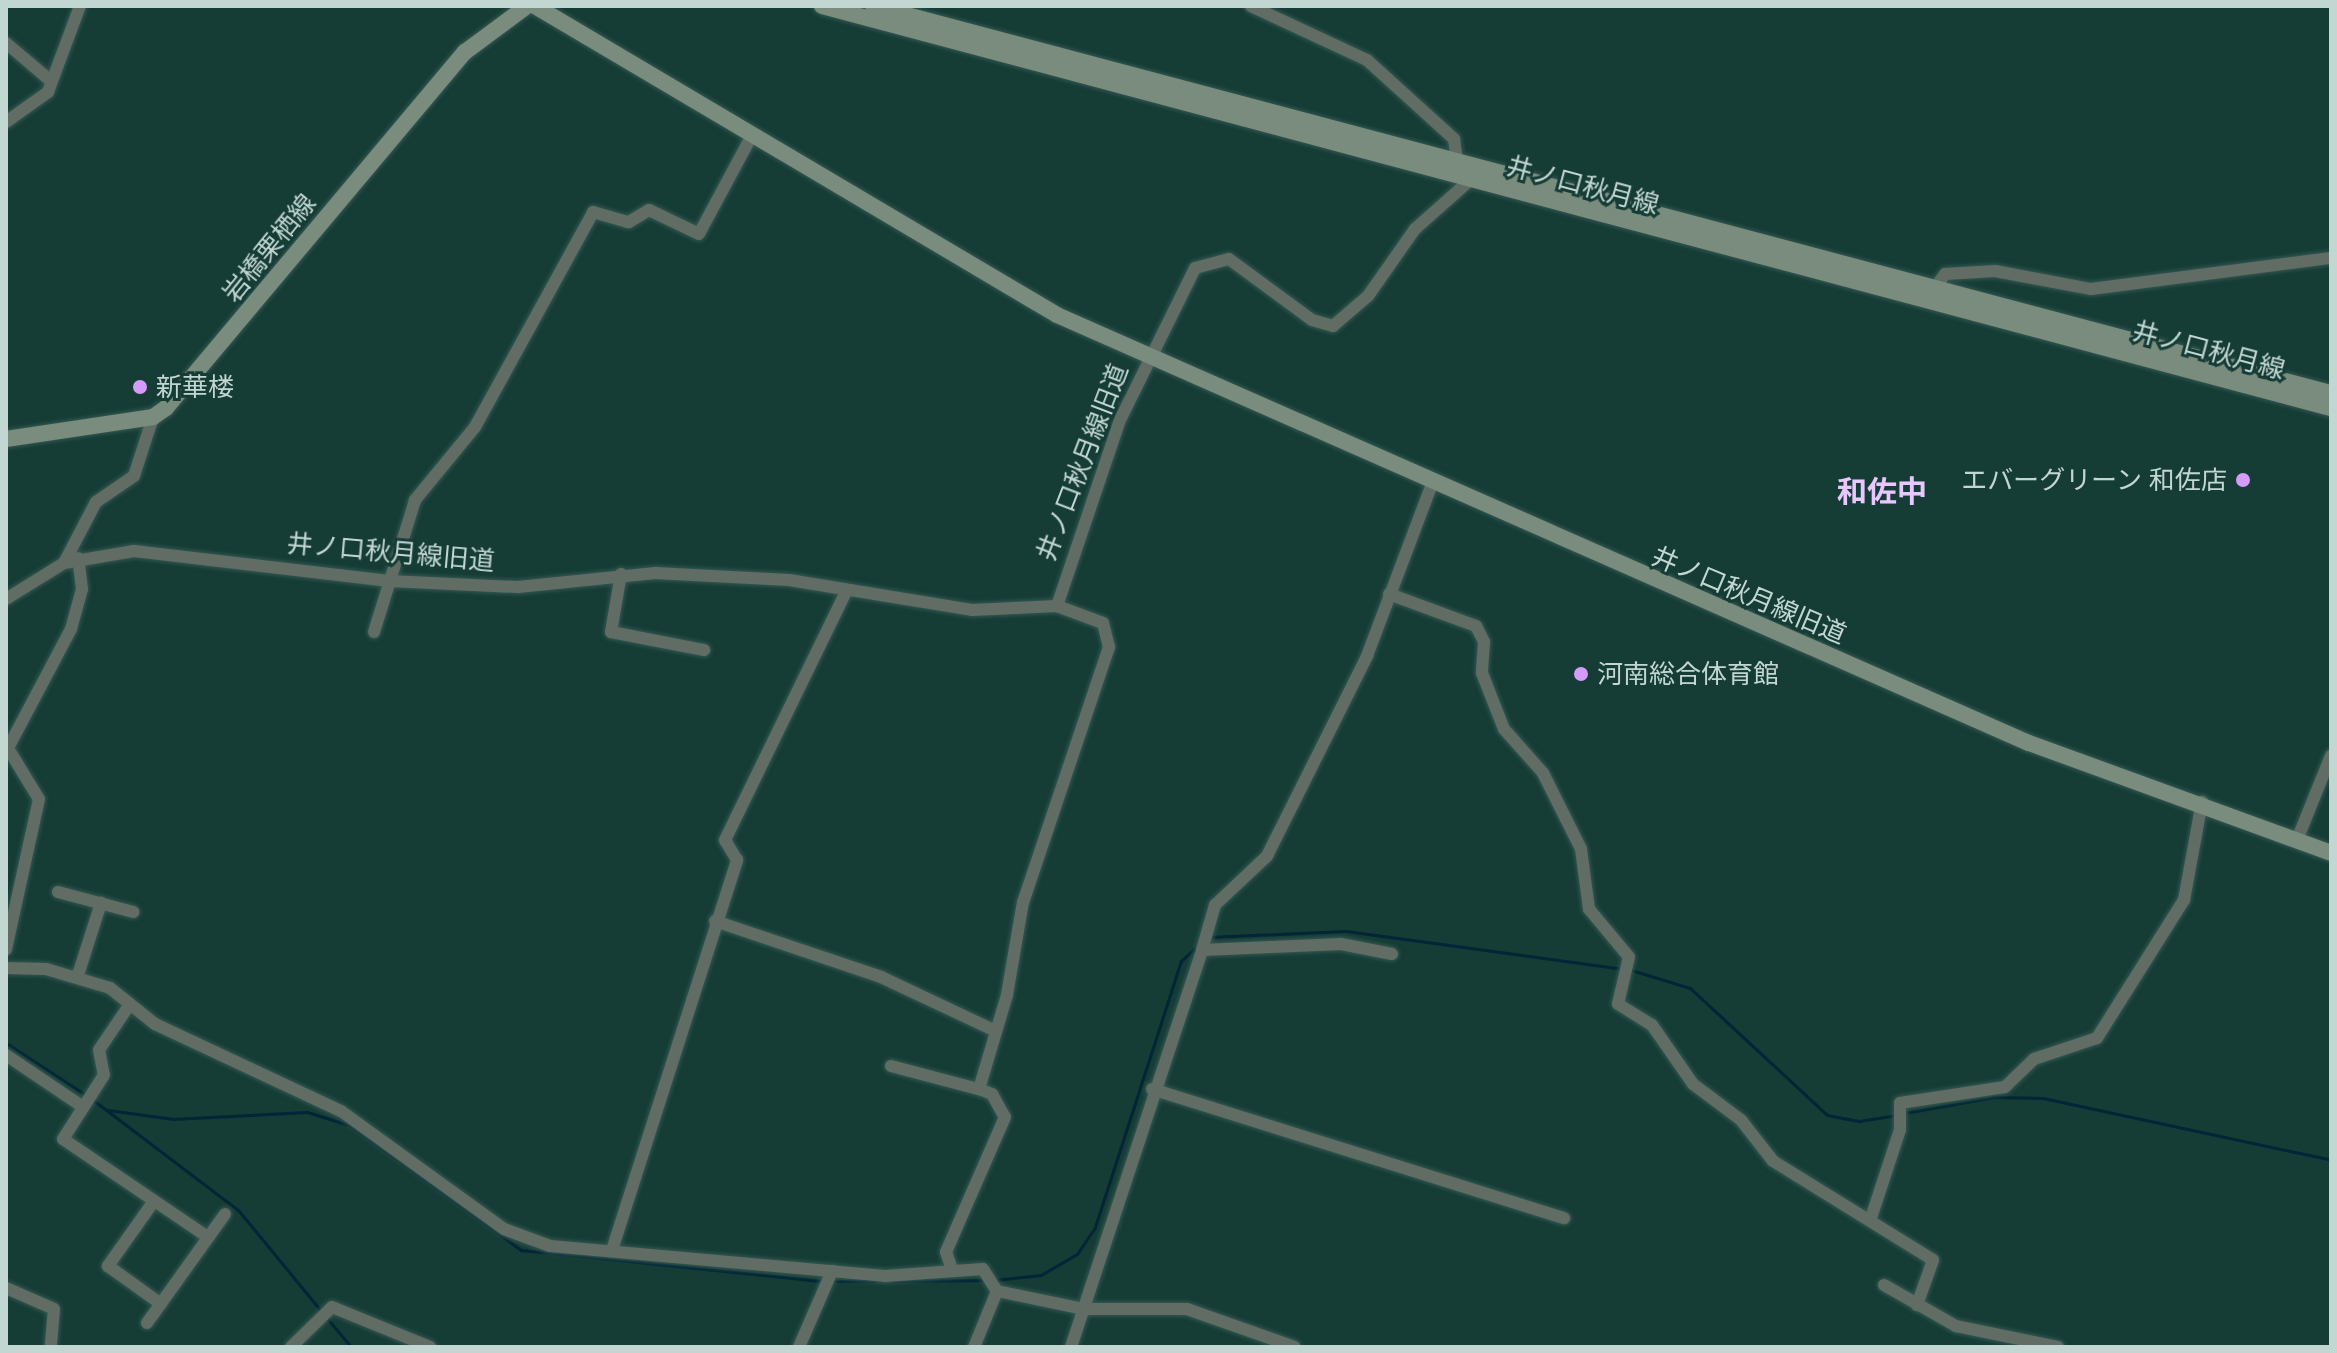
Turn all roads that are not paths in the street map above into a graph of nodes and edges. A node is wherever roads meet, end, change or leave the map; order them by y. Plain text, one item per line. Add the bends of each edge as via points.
1 (80, 6) edge
2 (527, 6) edge
3 (535, 6) edge
4 (822, 6) edge
5 (1251, 6) edge
6 (879, 10) edge
7 (6, 43) edge
8 (51, 81) junction
9 (6, 122) edge
10 (751, 137) junction
11 (1457, 161) junction
12 (1482, 166) junction
13 (1474, 182) junction
14 (2331, 258) edge
15 (1930, 293) junction
16 (1148, 357) junction
17 (2331, 393) edge
18 (2331, 408) edge
19 (153, 417) junction
20 (6, 439) edge
21 (1432, 484) junction
22 (78, 558) junction
23 (64, 563) junction
24 (621, 574) junction
25 (389, 581) junction
26 (847, 590) junction
27 (1389, 594) junction
28 (6, 599) edge
29 (1057, 606) junction
30 (374, 632) dead end
31 (704, 650) dead end
32 (7, 747) edge
33 (2331, 756) edge
34 (2202, 802) junction
35 (2297, 840) junction
36 (2331, 853) edge
37 (58, 892) dead end
38 (101, 903) junction
39 (133, 912) dead end
40 (715, 921) junction
41 (6, 949) edge
42 (1202, 950) junction
43 (1392, 954) dead end
44 (6, 968) edge
45 (78, 975) junction
46 (130, 1004) junction
47 (996, 1031) junction
48 (6, 1055) edge
49 (891, 1066) dead end
50 (1152, 1089) junction
51 (982, 1090) junction
52 (83, 1107) junction
53 (154, 1201) junction
54 (225, 1214) dead end
55 (1564, 1218) dead end
56 (1871, 1218) junction
57 (208, 1237) junction
58 (612, 1250) junction
59 (952, 1269) junction
60 (832, 1271) junction
61 (1884, 1285) dead end
62 (6, 1288) edge
63 (996, 1289) junction
64 (161, 1304) junction
65 (1917, 1305) junction
66 (1083, 1309) junction
67 (147, 1323) dead end
68 (51, 1347) edge
69 (291, 1347) edge
70 (430, 1347) edge
71 (799, 1347) edge
72 (974, 1347) edge
73 (1071, 1347) edge
74 (1295, 1347) edge
75 (2058, 1347) edge

1 - 8 street
2 - 19 main road, 岩橋栗栖線 via 465,52 182,395
3 - 10 main road
4 - 6 main road, 井ノ口秋月線
5 - 11 street via 1367,60 1454,139
6 - 11 main road, 井ノ口秋月線
6 - 13 main road, 井ノ口秋月線
7 - 8 street
8 - 9 street via 48,92
10 - 16 main road via 1030,301
10 - 25 street via 699,234 649,210 629,222 593,212 475,427 415,500
11 - 12 main road, 井ノ口秋月線
12 - 13 street
12 - 15 main road, 井ノ口秋月線
13 - 15 main road, 井ノ口秋月線
13 - 16 street via 1415,229 1368,296 1333,326 1312,320 1219,258 1195,268
14 - 15 street via 2091,289 1995,271 1945,274
15 - 17 main road, 井ノ口秋月線
15 - 18 main road, 井ノ口秋月線
16 - 21 main road, 井ノ口秋月線旧道
16 - 29 street, 井ノ口秋月線旧道
19 - 20 main road, 岩橋栗栖線
19 - 23 street via 134,476 96,502
21 - 27 street
21 - 34 main road, 井ノ口秋月線旧道 via 2029,743
22 - 23 street, 井ノ口秋月線旧道
22 - 25 street, 井ノ口秋月線旧道 via 134,551
22 - 32 street via 82,589 71,629
23 - 28 street, 井ノ口秋月線旧道
24 - 25 street, 井ノ口秋月線旧道 via 518,587
24 - 26 street, 井ノ口秋月線旧道 via 789,580
24 - 31 street via 611,632
25 - 30 street
26 - 29 street, 井ノ口秋月線旧道 via 972,610
26 - 40 street via 725,840 737,860
27 - 42 street via 1367,656 1267,856 1215,905
27 - 56 street via 1476,626 1484,642 1482,673 1504,729 1543,773 1581,849 1589,909 1629,957 1618,1004 1652,1025 1708,1098 1741,1120 1773,1161
29 - 47 street via 1103,623 1109,647 1023,902
32 - 41 street via 39,799
33 - 35 street
34 - 35 main road, 井ノ口秋月線旧道
34 - 56 street via 2184,900 2097,1038 2034,1059 2005,1087 1900,1103 1900,1130
35 - 36 main road, 井ノ口秋月線旧道
37 - 38 street
38 - 39 street
38 - 45 street
40 - 47 street via 881,977
40 - 58 street
42 - 43 street via 1341,944
42 - 50 street
44 - 45 street
45 - 46 street
46 - 52 street via 99,1050 104,1075
46 - 58 street via 155,1024 341,1111 504,1229 550,1246
47 - 51 street
48 - 52 street
49 - 51 street
50 - 55 street
50 - 66 street
51 - 59 street via 1005,1117 946,1252
52 - 53 street via 63,1139
53 - 57 street
53 - 64 street via 108,1266
54 - 57 street
56 - 65 street via 1933,1260
57 - 64 street
58 - 60 street
59 - 60 street
59 - 63 street via 983,1269
60 - 71 street
61 - 65 street
62 - 68 street via 54,1309
63 - 66 street
63 - 72 street
64 - 67 street
65 - 75 street via 1995,1338
66 - 73 street
66 - 74 street via 1187,1309
69 - 70 street via 332,1307

